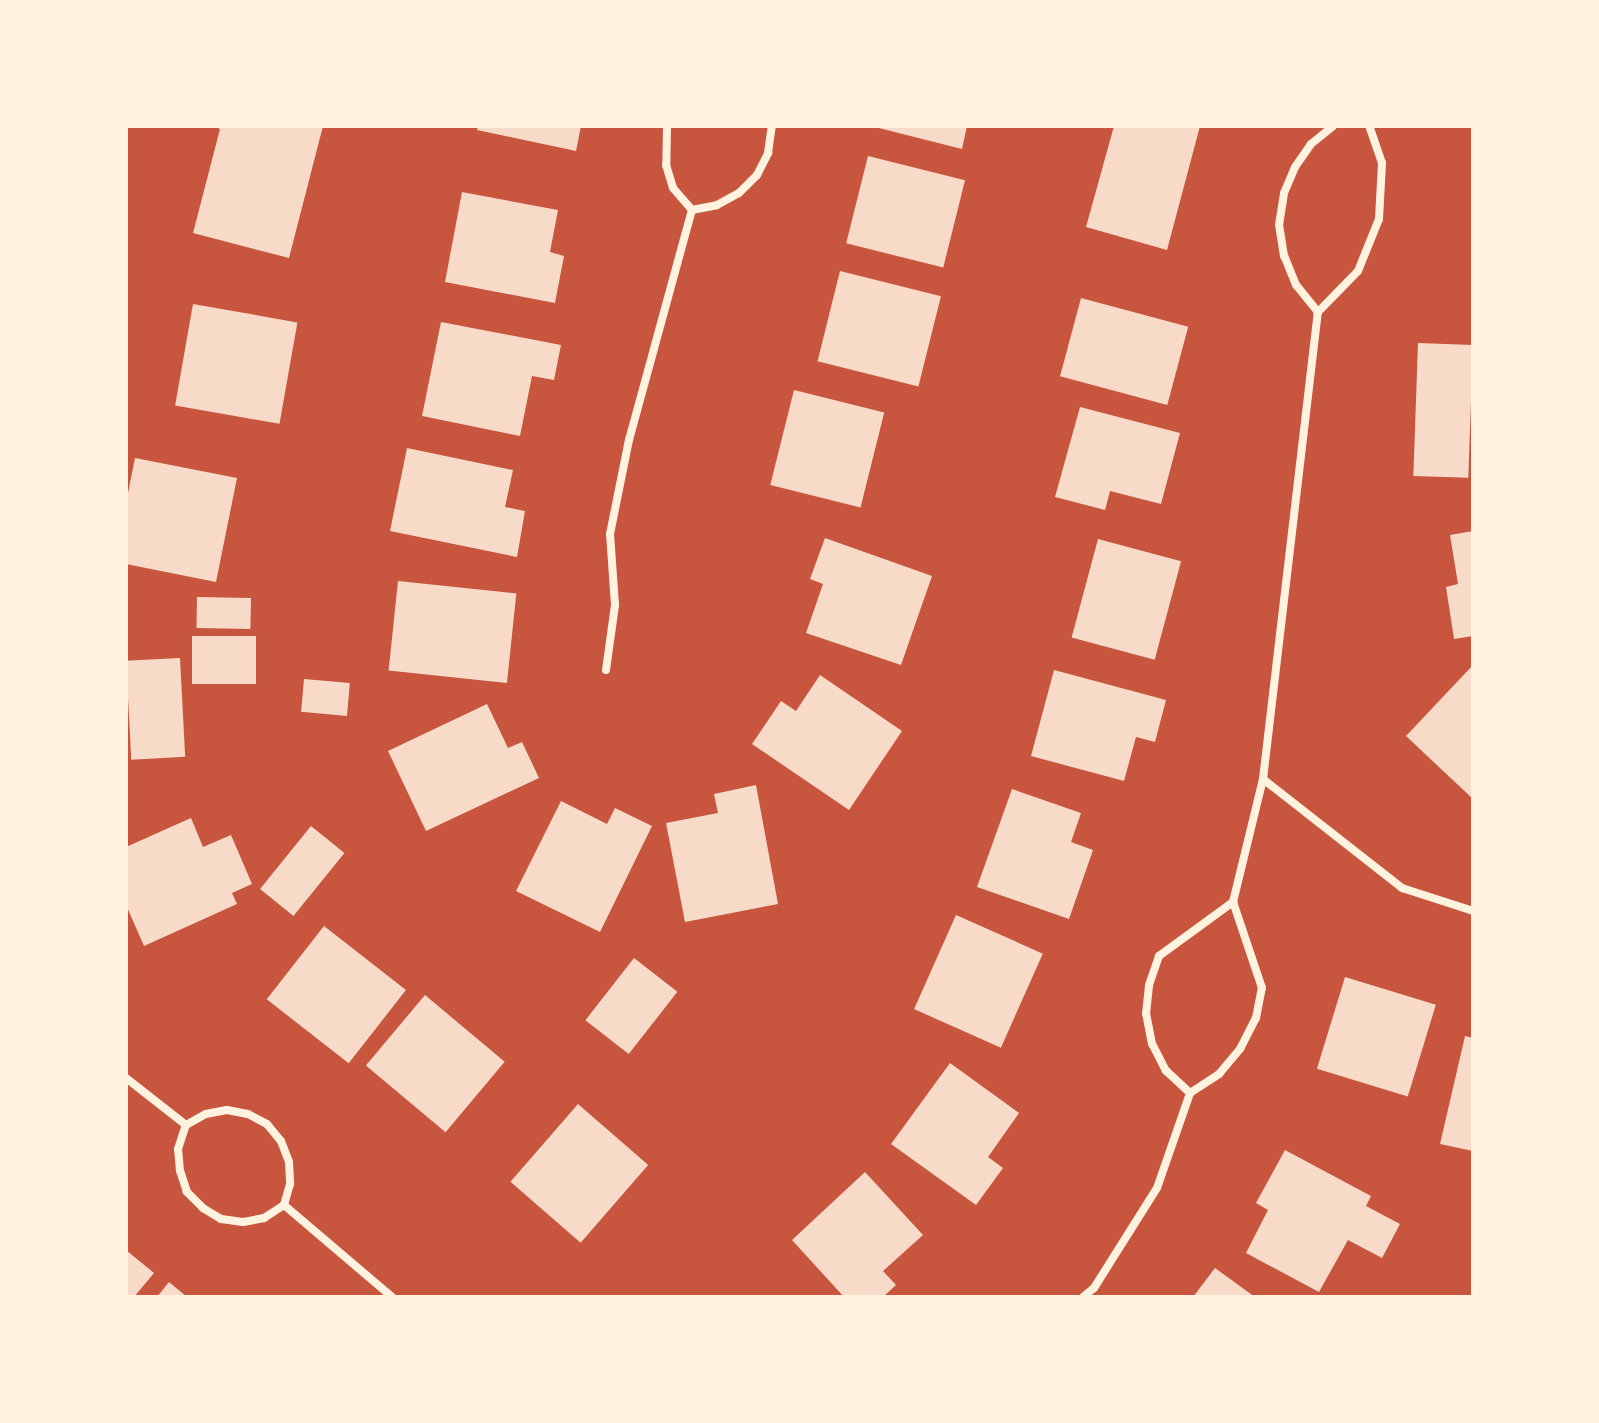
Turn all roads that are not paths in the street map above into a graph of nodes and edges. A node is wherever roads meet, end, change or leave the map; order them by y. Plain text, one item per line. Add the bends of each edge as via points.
1 (667, 126) edge
2 (772, 126) edge
3 (1333, 126) edge
4 (1369, 126) edge
5 (692, 210) junction
6 (1318, 312) junction
7 (606, 670) dead end
8 (1263, 779) junction
9 (1233, 902) junction
10 (1473, 911) edge
11 (126, 1078) edge
12 (1190, 1093) junction
13 (186, 1125) junction
14 (284, 1205) junction
15 (392, 1297) edge
16 (1083, 1297) edge

1 - 5 street via 666,165 673,188
2 - 5 street via 768,153 757,175 717,205
3 - 6 street via 1295,167 1279,225 1296,285
4 - 6 street via 1382,163 1379,219 1358,271
5 - 7 street via 629,440 610,534 615,605
6 - 8 street
8 - 9 street
8 - 10 street via 1402,888
9 - 12 street via 1262,988 1256,1018 1219,1074
9 - 12 street via 1159,956 1149,985 1146,1014 1152,1044 1166,1071
11 - 13 street
12 - 16 street via 1157,1188 1094,1288
13 - 14 street via 227,1110 267,1124 289,1162
13 - 14 street via 178,1149 180,1171 187,1192 203,1208 221,1219 243,1222 264,1218
14 - 15 street

